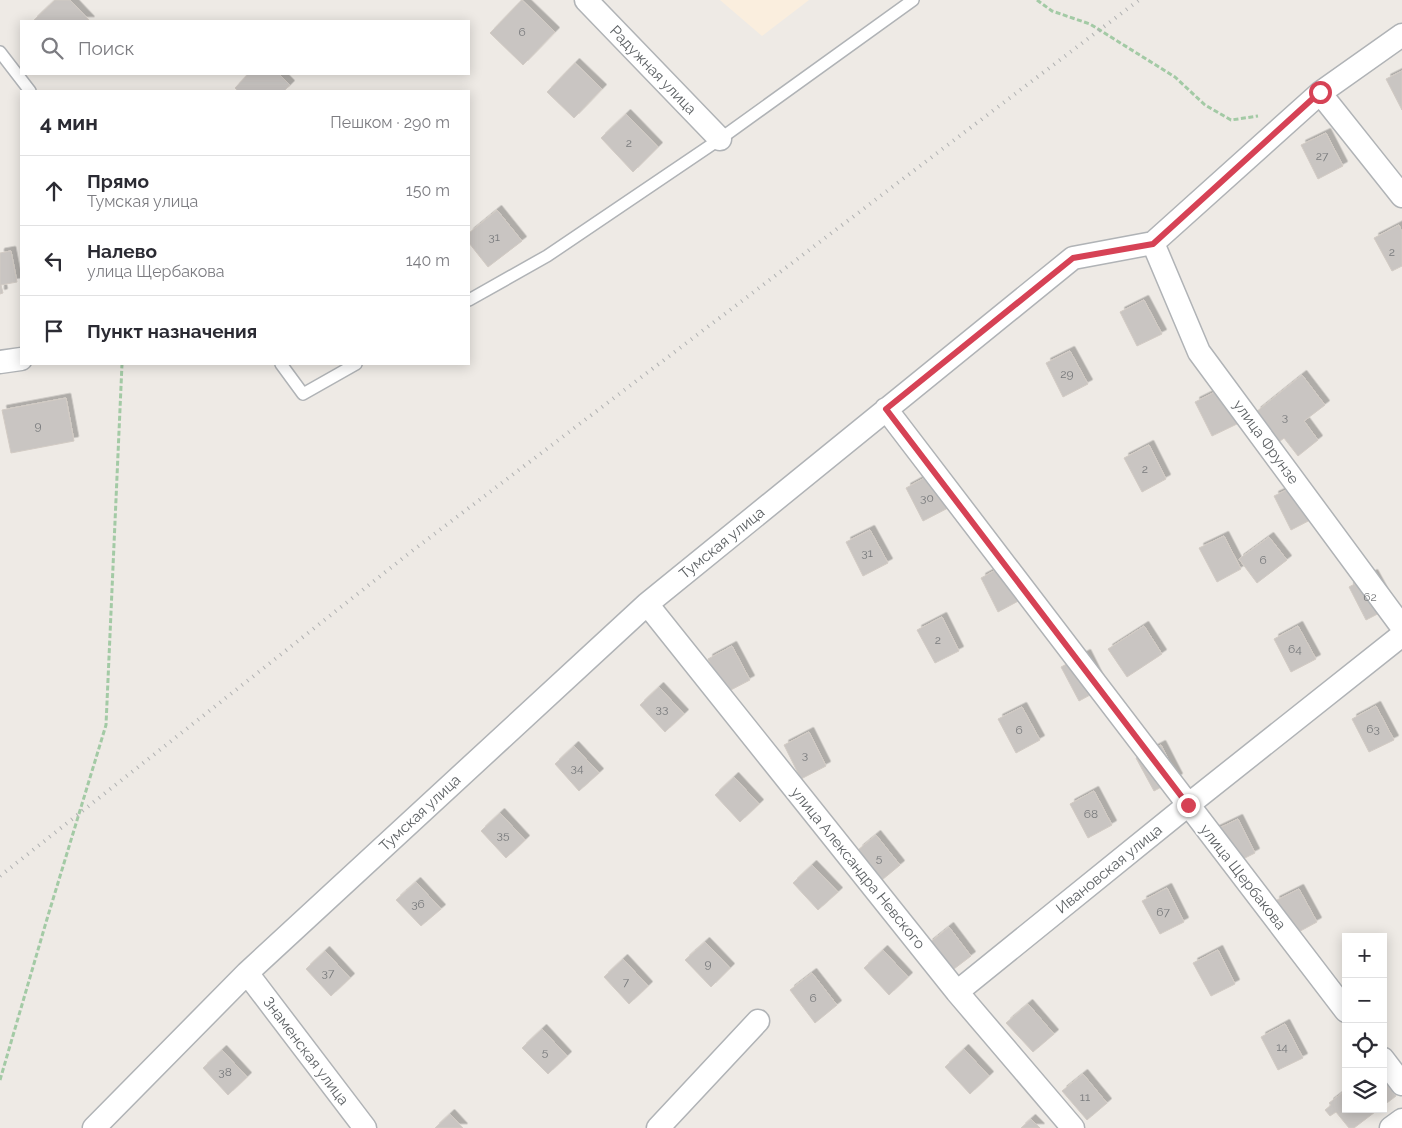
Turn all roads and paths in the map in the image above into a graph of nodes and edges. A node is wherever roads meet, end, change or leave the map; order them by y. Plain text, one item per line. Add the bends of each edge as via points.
1 (586, 0) edge
2 (913, 0) edge
3 (1037, 0) edge
4 (1402, 35) edge
5 (0, 52) edge
6 (29, 90) edge
7 (1320, 92) junction
8 (1264, 115) dead end
9 (720, 139) junction
10 (1402, 196) edge
11 (1153, 244) junction
12 (470, 299) edge
13 (20, 359) edge
14 (0, 362) edge
15 (122, 365) edge
16 (282, 365) edge
17 (354, 365) edge
18 (886, 409) junction
19 (646, 604) junction
20 (1402, 627) edge
21 (1402, 635) edge
22 (1188, 805) junction
23 (247, 973) junction
24 (958, 992) junction
25 (1342, 1006) edge
26 (758, 1021) dead end
27 (1387, 1064) edge
28 (0, 1080) edge
29 (1402, 1084) edge
30 (1402, 1120) edge
31 (94, 1128) edge
32 (365, 1128) edge
33 (658, 1128) edge
34 (1073, 1128) edge
35 (1391, 1128) edge

1 - 9 street, Радужная улица
2 - 9 lane
3 - 8 path via 1052,11 1090,24 1175,77 1205,105 1231,120
4 - 7 street
5 - 6 lane
7 - 10 street
7 - 11 street
9 - 12 lane via 547,256
11 - 18 street, Тумская улица via 1073,258
11 - 20 street, улица Фрунзе via 1199,352
13 - 14 street
15 - 28 path via 106,725
16 - 17 lane via 303,394
18 - 19 street, Тумская улица
18 - 22 street, улица Щербакова
19 - 23 street, Тумская улица
19 - 24 street, улица Александра Невского
21 - 22 street, Ивановская улица
22 - 24 street, Ивановская улица
22 - 25 street, улица Щербакова
23 - 31 street, Тумская улица
23 - 32 street, Знаменская улица
24 - 34 street, улица Александра Невского
26 - 33 street
27 - 29 street
30 - 35 street

